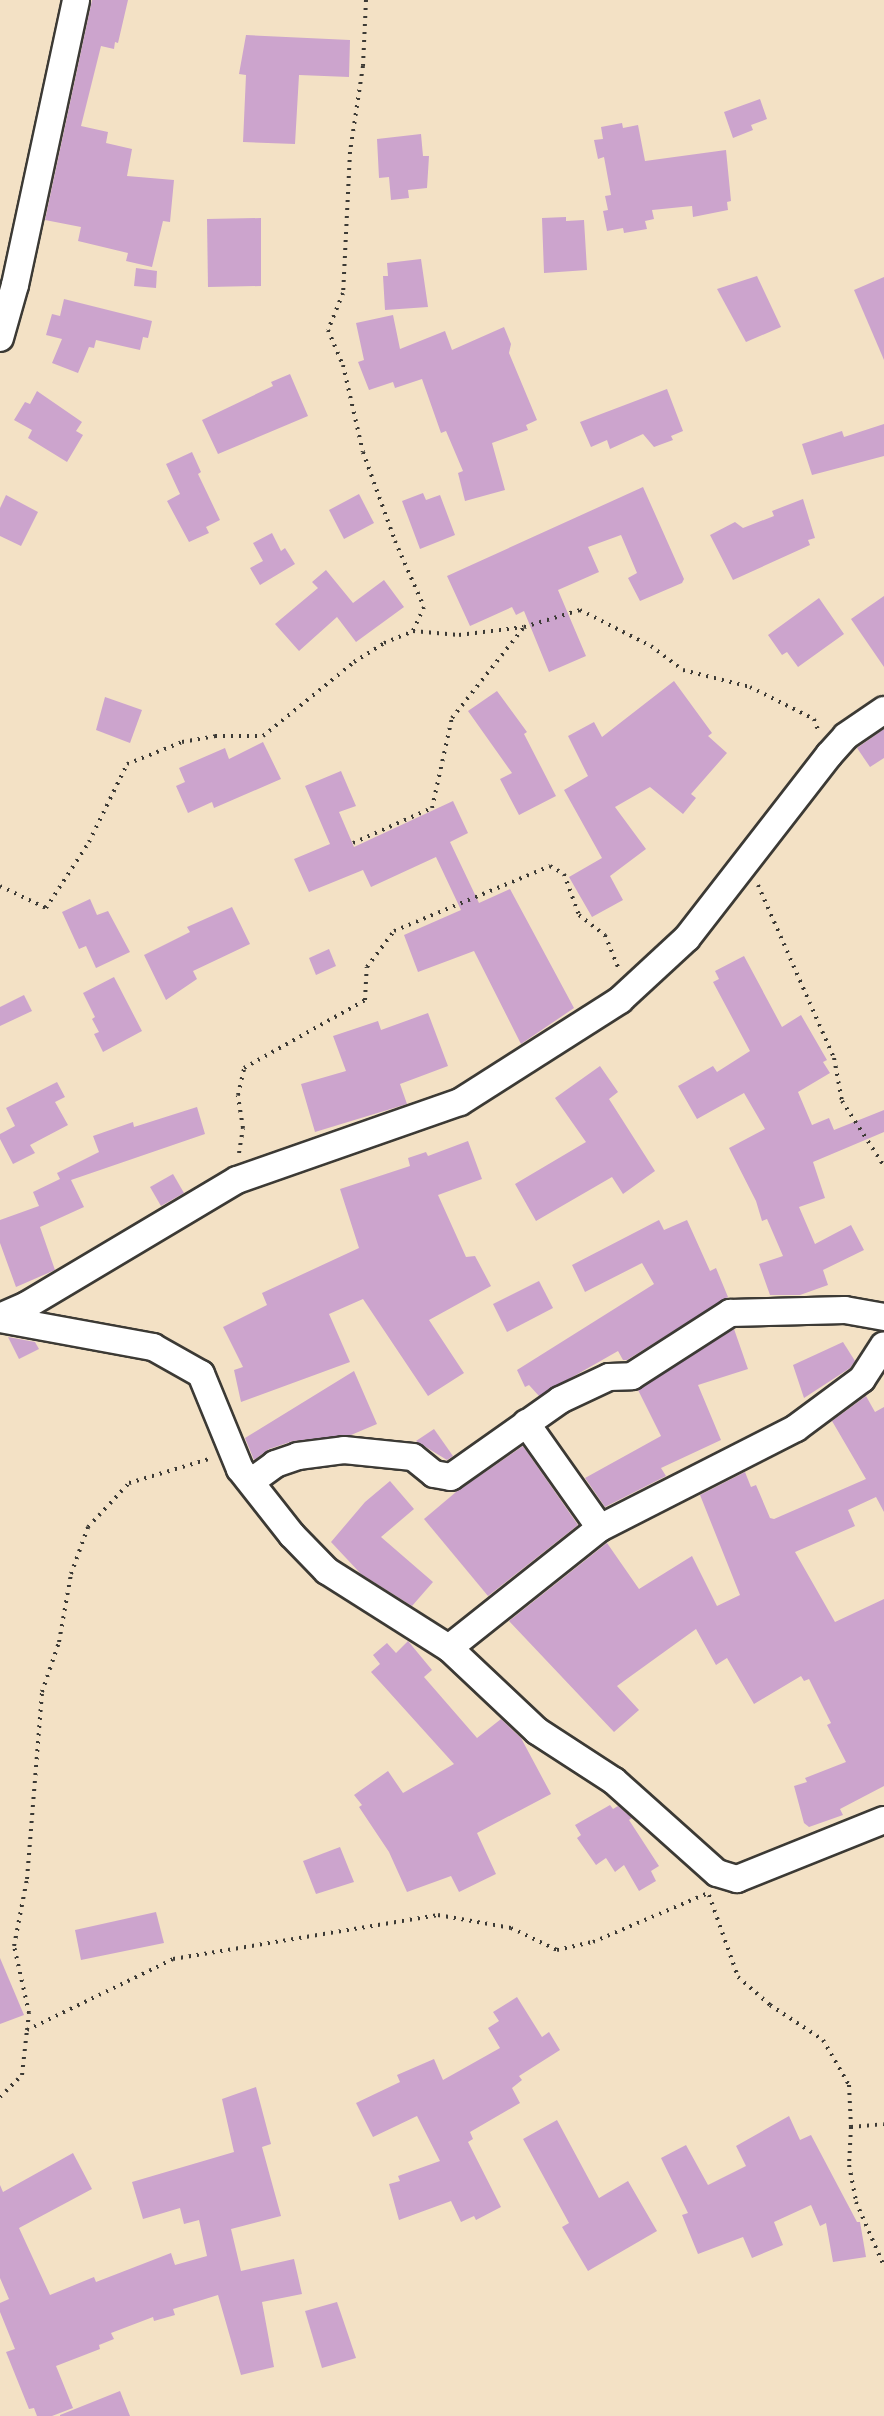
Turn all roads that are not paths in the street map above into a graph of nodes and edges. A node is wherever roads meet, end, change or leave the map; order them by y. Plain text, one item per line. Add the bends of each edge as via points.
1 (76, 0) edge
2 (0, 338) edge
3 (884, 710) edge
4 (884, 1317) edge
5 (0, 1318) edge
6 (884, 1345) edge
7 (526, 1423) junction
8 (252, 1481) junction
9 (600, 1528) junction
10 (449, 1648) junction
11 (884, 1820) edge

1 - 2 street
3 - 5 street via 846,736 687,938 620,1000 460,1102 237,1180
4 - 7 street via 845,1310 730,1313 632,1376 609,1377
5 - 8 street via 153,1347 201,1374 231,1452
6 - 9 street via 862,1379 796,1428
7 - 8 street via 451,1477 434,1474 413,1457 344,1450 298,1456
7 - 9 street
8 - 10 street via 327,1571
9 - 10 street
10 - 11 street via 537,1731 614,1781 717,1873 737,1879

